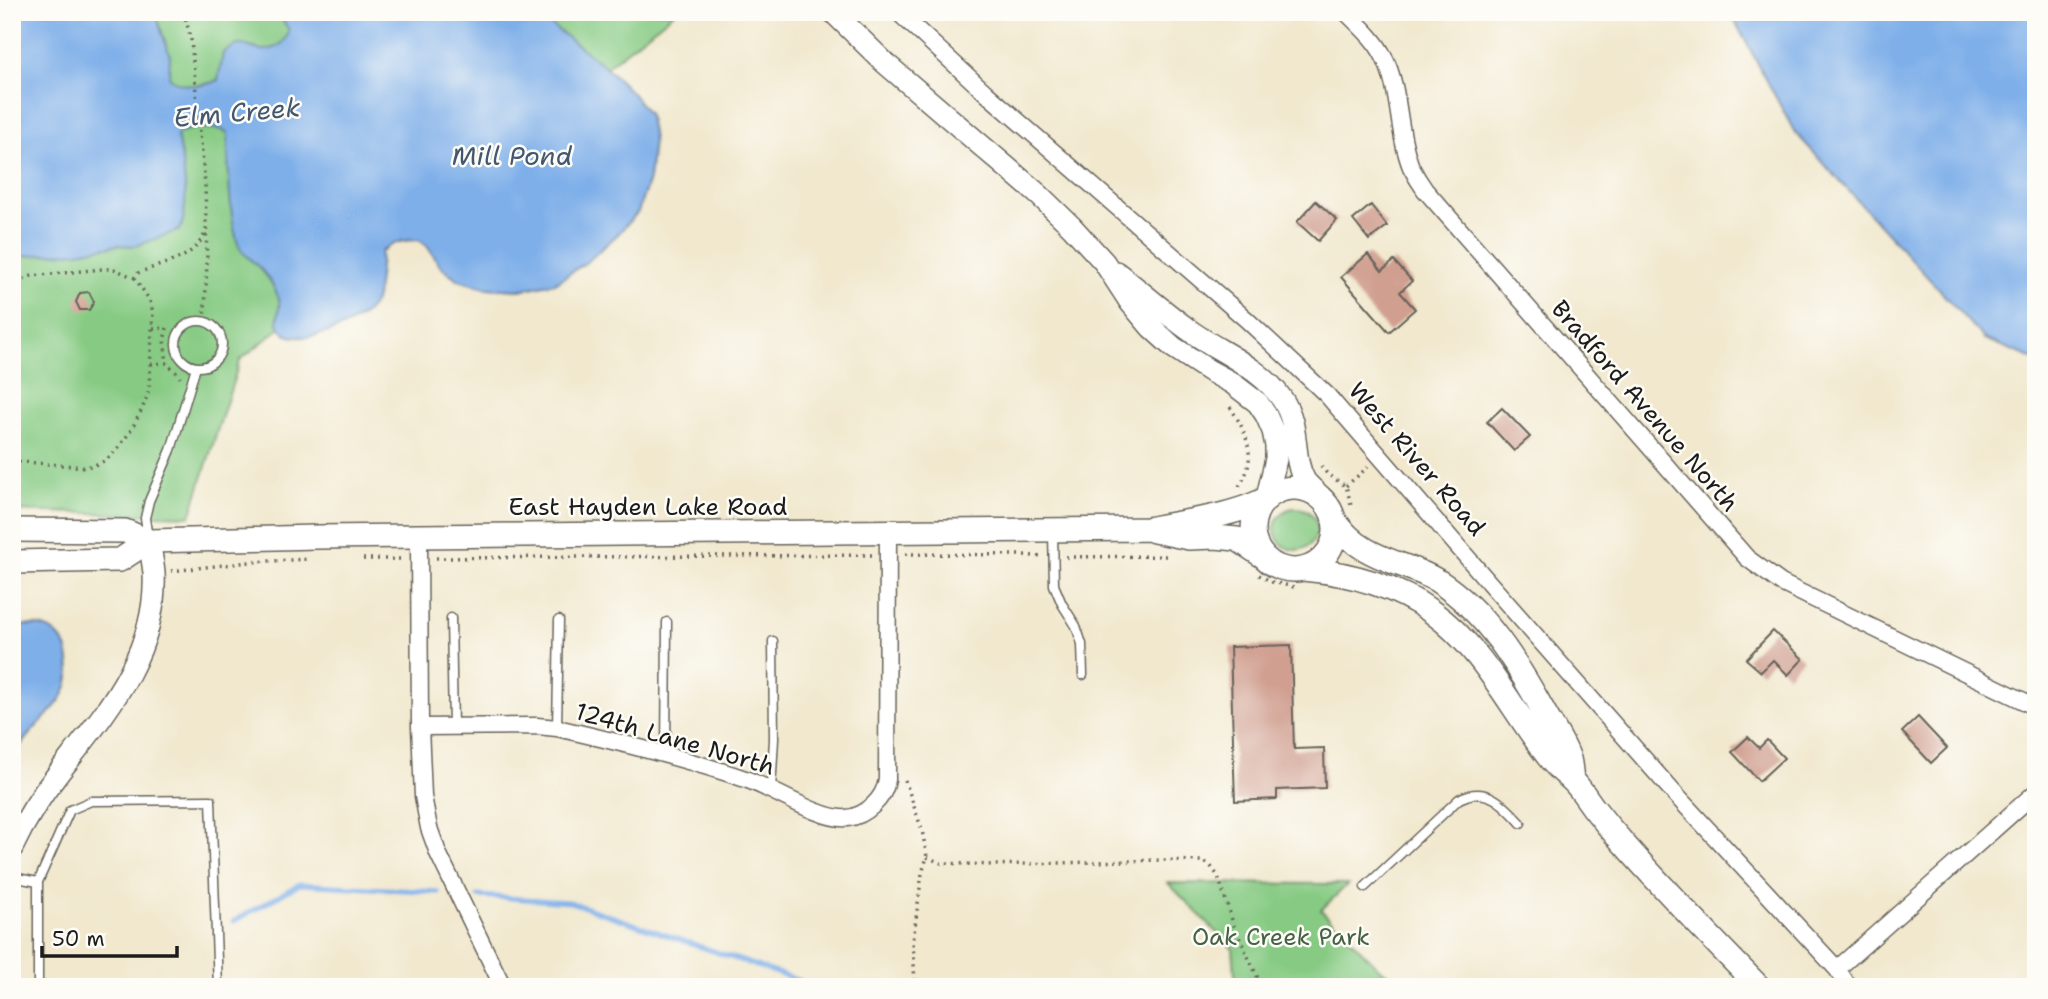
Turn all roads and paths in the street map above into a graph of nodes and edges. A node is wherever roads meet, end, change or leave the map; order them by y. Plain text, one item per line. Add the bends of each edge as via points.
1 (184, 12) edge
2 (833, 12) edge
3 (898, 12) edge
4 (1346, 12) edge
5 (207, 229) junction
6 (1104, 262) junction
7 (135, 278) junction
8 (12, 287) edge
9 (203, 321) junction
10 (153, 328) junction
11 (167, 363) junction
12 (151, 364) junction
13 (196, 367) junction
14 (180, 380) dead end
15 (1314, 457) dead end
16 (1381, 457) junction
17 (1250, 458) dead end
18 (12, 461) edge
19 (1346, 486) junction
20 (1230, 495) dead end
21 (1320, 496) junction
22 (1266, 498) junction
23 (1344, 516) junction
24 (1148, 529) junction
25 (12, 530) edge
26 (1054, 531) junction
27 (888, 532) junction
28 (419, 535) junction
29 (149, 541) junction
30 (898, 554) dead end
31 (873, 555) dead end
32 (1171, 556) dead end
33 (436, 558) dead end
34 (1036, 558) dead end
35 (1070, 558) dead end
36 (319, 559) dead end
37 (355, 559) dead end
38 (403, 559) dead end
39 (12, 562) edge
40 (1258, 563) junction
41 (181, 570) dead end
42 (1303, 578) junction
43 (451, 618) dead end
44 (559, 620) dead end
45 (667, 622) dead end
46 (773, 641) dead end
47 (1083, 675) dead end
48 (2036, 707) edge
49 (453, 726) junction
50 (420, 727) junction
51 (557, 728) junction
52 (666, 756) junction
53 (887, 774) junction
54 (1572, 780) junction
55 (771, 790) junction
56 (2036, 792) edge
57 (1521, 822) dead end
58 (12, 848) edge
59 (927, 857) junction
60 (12, 877) edge
61 (38, 882) junction
62 (1366, 887) dead end
63 (1837, 969) junction
64 (38, 986) edge
65 (94, 987) edge
66 (218, 987) edge
67 (503, 987) edge
68 (915, 987) edge
69 (1262, 987) edge
70 (1759, 987) edge
71 (1849, 987) edge

1 - 5 path via 195,72
2 - 6 street via 1039,195
3 - 16 street, West River Road via 1292,361
4 - 48 street, Bradford Avenue North via 1384,55 1412,167 1425,190 1747,558 1781,583
5 - 7 path via 186,256
5 - 9 path
6 - 21 street via 1189,330 1264,377 1290,412 1301,472
6 - 22 street via 1129,302 1166,340 1258,403 1276,446
7 - 8 path via 102,269 32,276
7 - 10 path via 150,301
9 - 13 lane via 216,327 222,347 216,360
9 - 13 lane via 181,329 176,344 182,359
10 - 11 path via 167,328
10 - 12 path
11 - 12 path
11 - 14 path
12 - 18 path via 148,397 108,458 86,467
13 - 29 lane via 171,450 149,501 145,518
15 - 19 path via 1328,475
16 - 19 path
16 - 63 street, West River Road via 1674,793
17 - 20 path via 1245,477
19 - 23 path
21 - 22 main road via 1290,488
21 - 23 main road
22 - 24 main road, East Hayden Lake Road via 1209,519
22 - 40 main road via 1253,520
23 - 42 main road via 1329,550
23 - 54 main road via 1347,535 1364,549 1423,572 1459,597 1489,628 1533,691 1569,759
24 - 26 main road, East Hayden Lake Road
24 - 40 main road, East Hayden Lake Road via 1189,538 1237,539
25 - 29 main road, East Hayden Lake Road via 125,531
26 - 27 main road, East Hayden Lake Road
26 - 47 lane via 1054,585 1082,644
27 - 28 main road, East Hayden Lake Road
27 - 53 street
28 - 29 main road, East Hayden Lake Road
28 - 50 street
29 - 39 main road via 120,560
29 - 58 street via 154,572 150,615 138,656 126,682 35,806
30 - 34 path
31 - 33 path
32 - 35 path
36 - 41 path
37 - 38 path
40 - 42 main road via 1269,562
40 - 42 path via 1272,582
42 - 54 main road via 1354,575 1402,594 1439,617 1473,649 1549,758
43 - 49 lane
44 - 51 lane
45 - 52 lane
46 - 55 lane
49 - 50 street, 124th Lane North
49 - 51 street, 124th Lane North
50 - 67 street via 429,828
51 - 52 street, 124th Lane North
52 - 55 street, 124th Lane North
53 - 55 street, 124th Lane North via 882,797 848,818 820,812
53 - 59 path via 905,779
54 - 70 main road via 1642,865
56 - 63 street
57 - 62 lane via 1494,799 1469,794
59 - 68 path via 913,941
59 - 69 path via 941,863 992,865 1202,861 1218,876 1234,926
60 - 61 lane
61 - 64 lane
61 - 66 lane via 70,810 90,801 211,800
63 - 71 street, West River Road
64 - 65 lane

